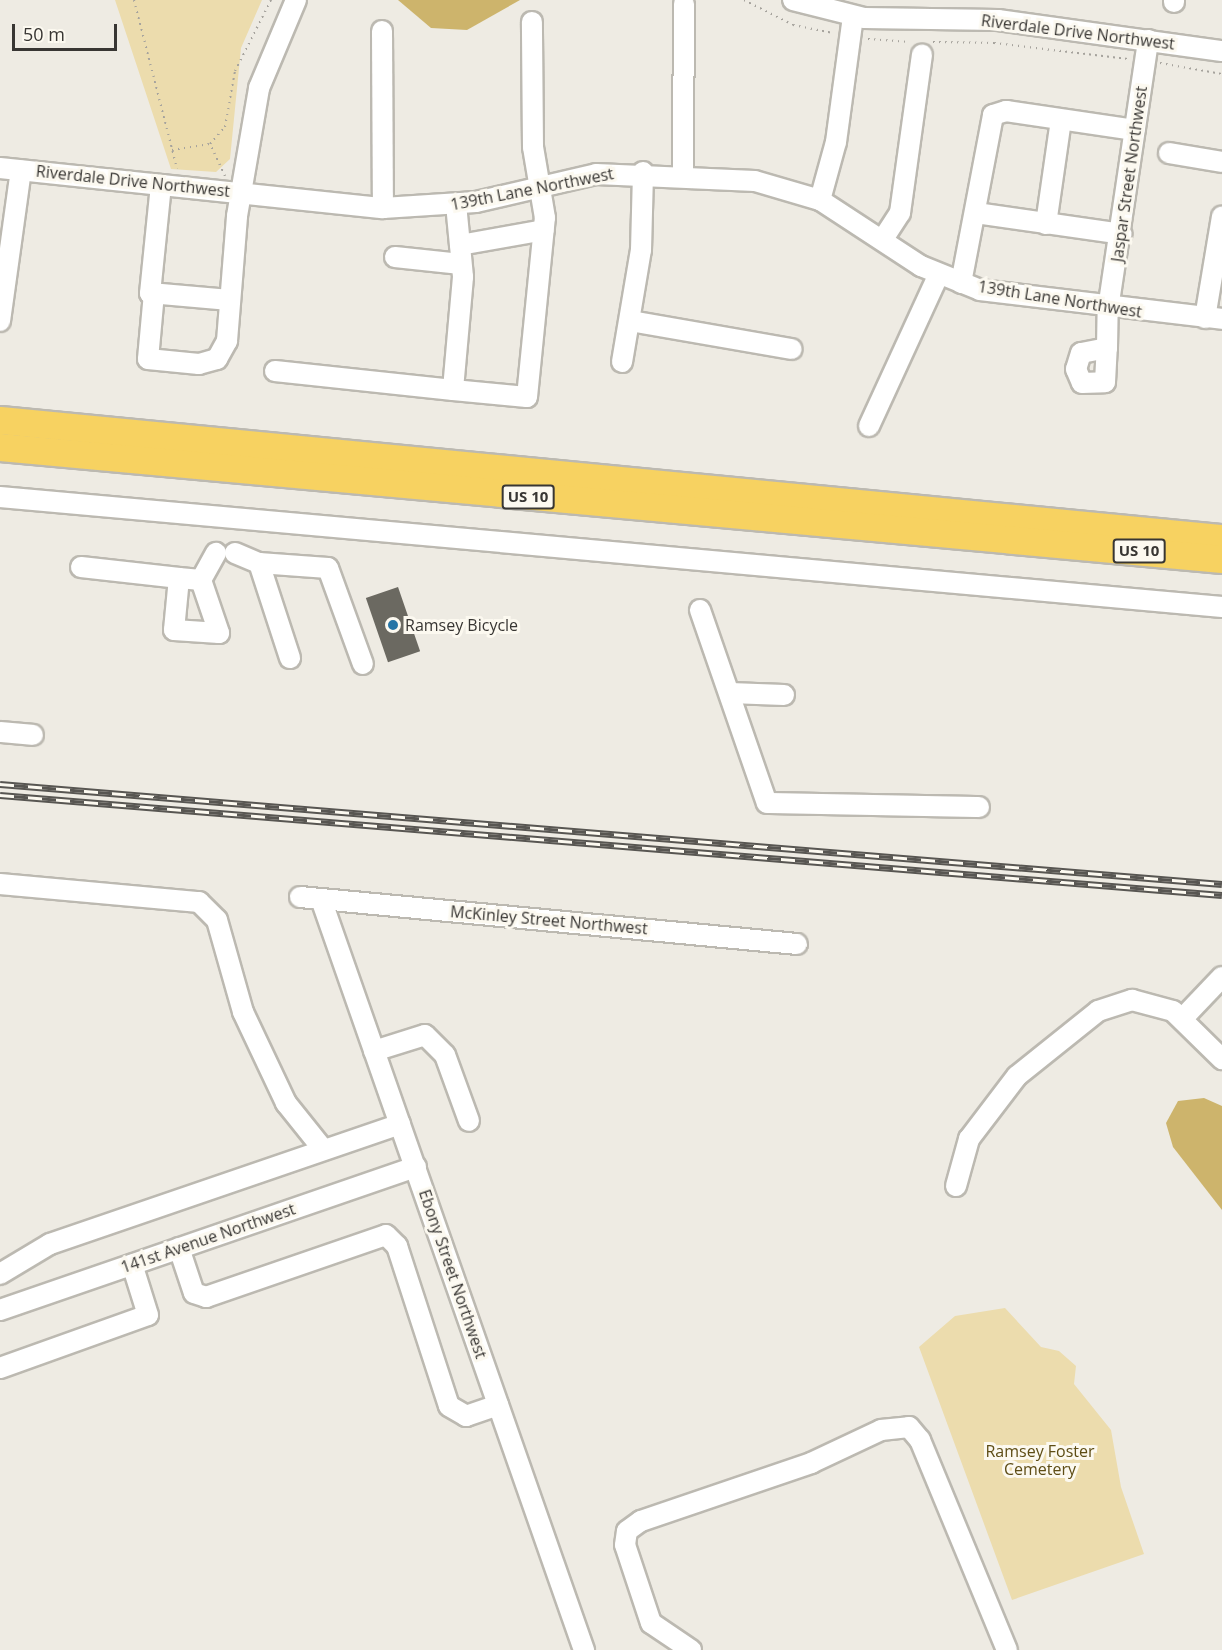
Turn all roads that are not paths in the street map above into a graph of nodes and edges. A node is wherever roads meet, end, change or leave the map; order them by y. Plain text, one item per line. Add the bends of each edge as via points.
1 (296, 0) edge
2 (793, 0) edge
3 (684, 4) dead end
4 (853, 17) junction
5 (532, 22) dead end
6 (382, 31) dead end
7 (1148, 40) junction
8 (921, 46) road end
9 (1222, 51) edge
10 (1061, 120) junction
11 (1135, 130) junction
12 (1169, 153) dead end
13 (1222, 162) edge
14 (0, 168) edge
15 (21, 170) junction
16 (643, 172) junction
17 (683, 175) junction
18 (170, 186) junction
19 (539, 187) junction
20 (245, 193) junction
21 (820, 200) junction
22 (456, 204) junction
23 (383, 208) junction
24 (976, 213) junction
25 (1222, 216) edge
26 (1046, 224) junction
27 (544, 230) junction
28 (1121, 234) junction
29 (883, 238) junction
30 (461, 254) junction
31 (395, 257) dead end
32 (939, 274) junction
33 (961, 282) junction
34 (154, 293) junction
35 (230, 300) junction
36 (1108, 309) junction
37 (1213, 318) edge
38 (0, 321) edge
39 (631, 321) junction
40 (1107, 348) dead end
41 (792, 349) dead end
42 (622, 362) dead end
43 (275, 371) dead end
44 (453, 390) junction
45 (0, 420) edge
46 (869, 426) dead end
47 (0, 447) edge
48 (0, 496) edge
49 (1222, 538) edge
50 (1222, 559) edge
51 (259, 563) junction
52 (81, 567) dead end
53 (179, 578) junction
54 (201, 580) junction
55 (1222, 607) edge
56 (700, 610) dead end
57 (290, 658) dead end
58 (363, 664) dead end
59 (730, 693) junction
60 (784, 695) dead end
61 (0, 732) edge
62 (33, 735) dead end
63 (979, 807) dead end
64 (0, 884) edge
65 (300, 897) dead end
66 (321, 899) junction
67 (797, 944) dead end
68 (1222, 976) edge
69 (1178, 1015) junction
70 (374, 1051) junction
71 (1222, 1059) edge
72 (469, 1121) dead end
73 (400, 1124) junction
74 (322, 1148) junction
75 (416, 1167) junction
76 (956, 1186) dead end
77 (179, 1248) junction
78 (132, 1264) junction
79 (0, 1274) edge
80 (0, 1310) edge
81 (0, 1368) edge
82 (498, 1405) junction
83 (584, 1650) edge
84 (691, 1650) edge
85 (1007, 1650) edge

1 - 20 street, Riverdale Drive Northwest via 259,88
2 - 4 street, Riverdale Drive Northwest
3 - 17 street
4 - 7 street, Riverdale Drive Northwest via 998,20
4 - 21 street via 836,142
5 - 19 street via 533,147
6 - 23 street
7 - 9 street, Riverdale Drive Northwest
7 - 11 street, Jaspar Street Northwest
8 - 29 street via 900,213
10 - 11 street
10 - 24 street via 1006,111 993,115
10 - 26 street
11 - 28 street, Jaspar Street Northwest
12 - 13 street
14 - 15 street, Riverdale Drive Northwest
15 - 18 street, Riverdale Drive Northwest
15 - 38 street
16 - 17 street, 139th Lane Northwest
16 - 19 street, 139th Lane Northwest via 596,174
16 - 39 street
17 - 21 street, 139th Lane Northwest via 755,182
18 - 20 street, Riverdale Drive Northwest
18 - 34 street
19 - 22 street, 139th Lane Northwest
19 - 27 street
20 - 23 street, 139th Lane Northwest
20 - 35 street via 237,216
21 - 29 street, 139th Lane Northwest
22 - 23 street, 139th Lane Northwest
22 - 30 street
24 - 26 street
24 - 33 street
25 - 37 street
26 - 28 street
27 - 30 street
27 - 44 street via 527,397
28 - 36 street, Jaspar Street Northwest
29 - 32 street, 139th Lane Northwest
30 - 31 street
30 - 44 street
32 - 33 street, 139th Lane Northwest
32 - 46 street
33 - 36 street, 139th Lane Northwest
34 - 35 street
34 - 35 street via 148,359 199,364 217,359 227,341
36 - 37 street, 139th Lane Northwest
36 - 40 street, Jaspar Street Northwest
39 - 41 street
39 - 42 street
43 - 44 street
45 - 49 highway, US 10
47 - 50 highway, US 10
48 - 55 street
51 - 54 street via 225,553
51 - 57 street
51 - 58 street via 328,568
52 - 53 street
53 - 54 street
53 - 54 street via 174,630 219,633
56 - 59 street
59 - 60 street
59 - 63 street via 767,803
61 - 62 street
64 - 74 street via 199,902 217,921 243,1012 286,1104
65 - 66 street, McKinley Street Northwest
66 - 67 street, McKinley Street Northwest
66 - 70 street, Ebony Street Northwest
68 - 69 street
69 - 71 street
69 - 76 street via 1119,1002 1098,1011 1026,1069 969,1139
70 - 72 street via 424,1035 445,1055
70 - 73 street, Ebony Street Northwest
73 - 74 street
73 - 75 street, Ebony Street Northwest
74 - 79 street via 50,1244
75 - 77 street, 141st Avenue Northwest
75 - 82 street, Ebony Street Northwest
77 - 78 street, 141st Avenue Northwest
77 - 82 street via 194,1293 206,1298 387,1235 397,1246 449,1406 466,1416
78 - 80 street, 141st Avenue Northwest
78 - 81 street via 148,1315
82 - 83 street, Ebony Street Northwest
84 - 85 street via 651,1623 626,1545 627,1531 641,1521 811,1463 881,1430 909,1427 920,1440

